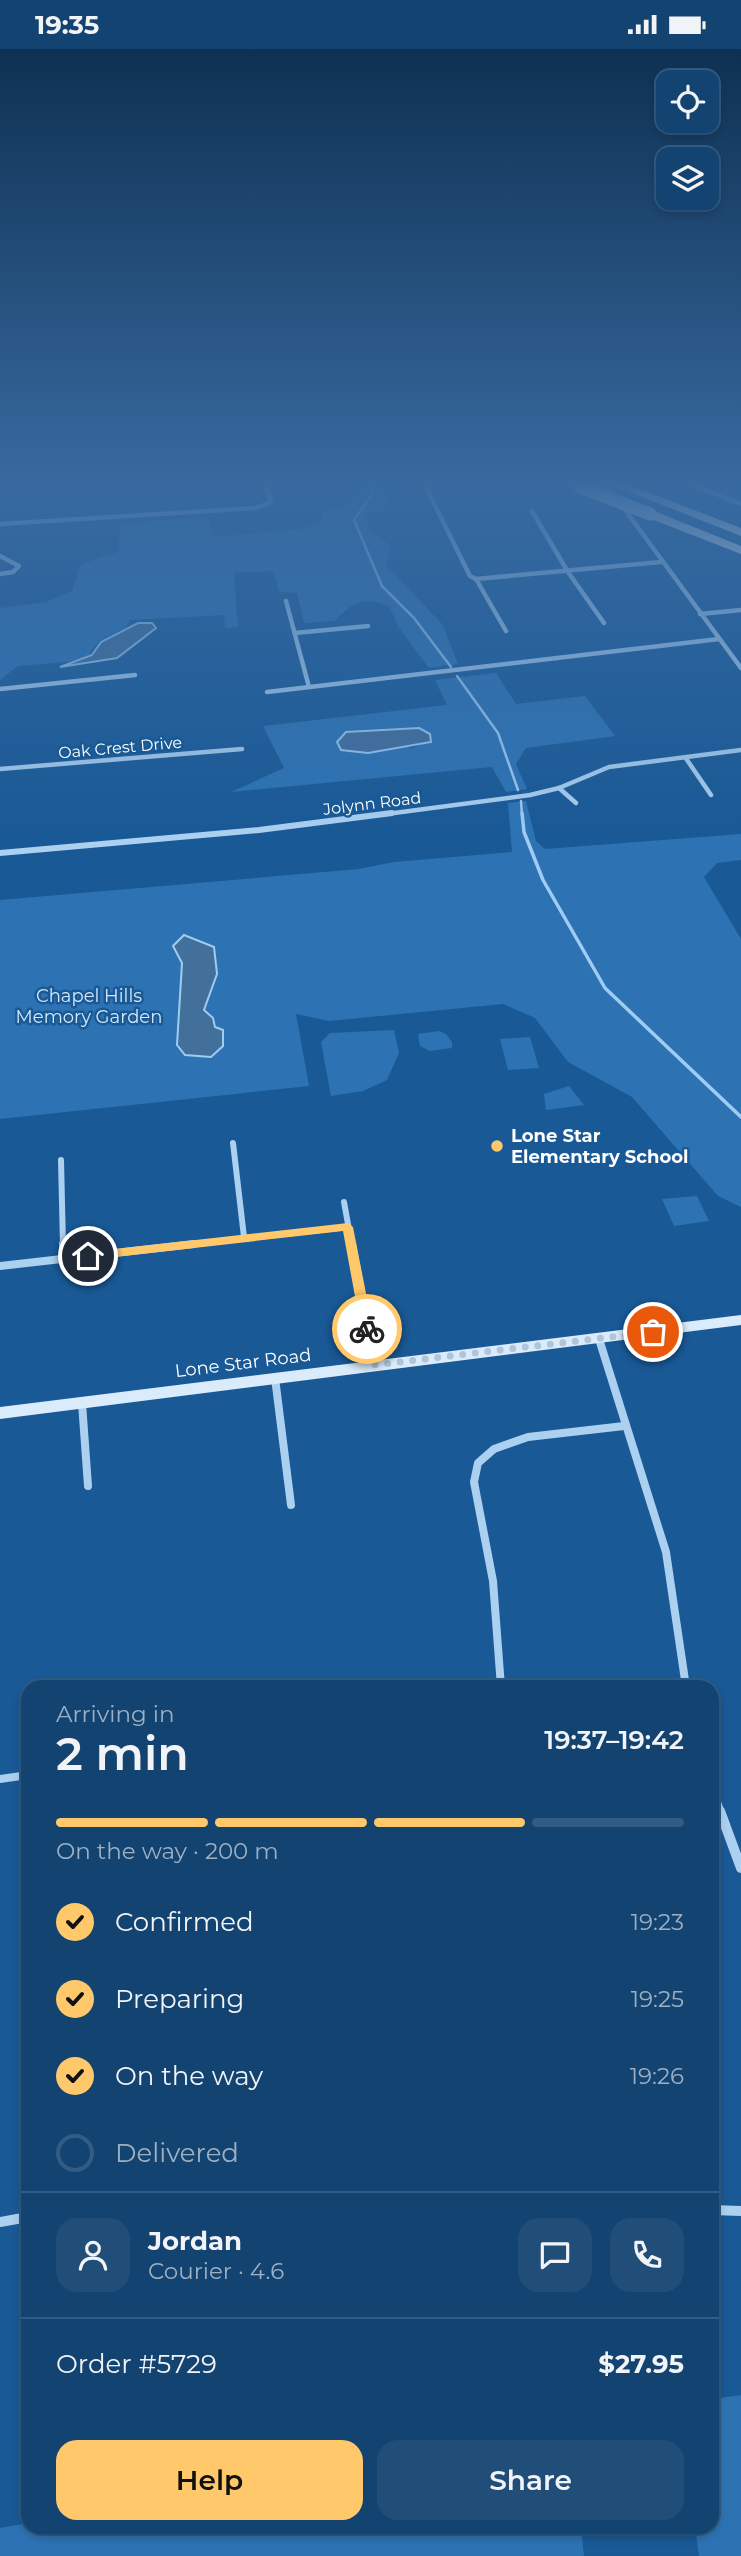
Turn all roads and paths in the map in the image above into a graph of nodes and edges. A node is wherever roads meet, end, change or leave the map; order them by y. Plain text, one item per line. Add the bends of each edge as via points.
1 (286, 602) edge
2 (489, 602) edge
3 (589, 602) edge
4 (691, 602) edge
5 (741, 610) edge
6 (700, 614) junction
7 (604, 623) dead end
8 (368, 626) dead end
9 (506, 631) dead end
10 (295, 633) junction
11 (719, 639) junction
12 (741, 651) edge
13 (730, 653) junction
14 (741, 667) edge
15 (135, 675) dead end
16 (309, 687) junction
17 (0, 689) edge
18 (267, 692) dead end
19 (242, 749) dead end
20 (741, 750) edge
21 (685, 757) junction
22 (0, 769) edge
23 (559, 788) junction
24 (711, 795) dead end
25 (576, 803) dead end
26 (0, 853) edge
27 (233, 1143) dead end
28 (61, 1160) dead end
29 (344, 1202) dead end
30 (348, 1227) junction
31 (244, 1237) junction
32 (63, 1259) junction
33 (0, 1266) edge
34 (741, 1320) edge
35 (599, 1339) junction
36 (374, 1365) junction
37 (275, 1378) junction
38 (82, 1403) junction
39 (0, 1413) edge
40 (624, 1426) junction
41 (88, 1486) dead end
42 (291, 1505) dead end
43 (500, 1680) edge
44 (686, 1680) edge
45 (21, 1776) edge
46 (0, 1779) edge
47 (719, 1808) edge
48 (741, 1868) edge
49 (719, 2210) edge
50 (741, 2211) edge
51 (21, 2218) edge
52 (0, 2222) edge

1 - 10 street
2 - 9 street
3 - 7 street
4 - 6 street
5 - 6 street
6 - 11 street
8 - 10 street
10 - 16 street
11 - 13 street
11 - 16 street
12 - 13 street
13 - 14 street
15 - 17 street
16 - 18 street
19 - 22 street, Oak Crest Drive
20 - 21 street, Jolynn Road
21 - 23 street, Jolynn Road via 609,767
21 - 24 street
23 - 25 street
23 - 26 street, Jolynn Road via 259,830
27 - 31 street
28 - 32 street
29 - 30 street
30 - 31 street
30 - 36 street
31 - 32 street
32 - 33 street
34 - 35 street, Lone Star Road
35 - 36 street, Lone Star Road
35 - 40 street
36 - 37 street, Lone Star Road
37 - 38 street, Lone Star Road
37 - 42 street
38 - 39 street, Lone Star Road
38 - 41 street
40 - 43 street via 508,1442 480,1458 474,1482 492,1581
40 - 44 street via 661,1534
45 - 46 street
47 - 48 street
49 - 50 street
51 - 52 street

